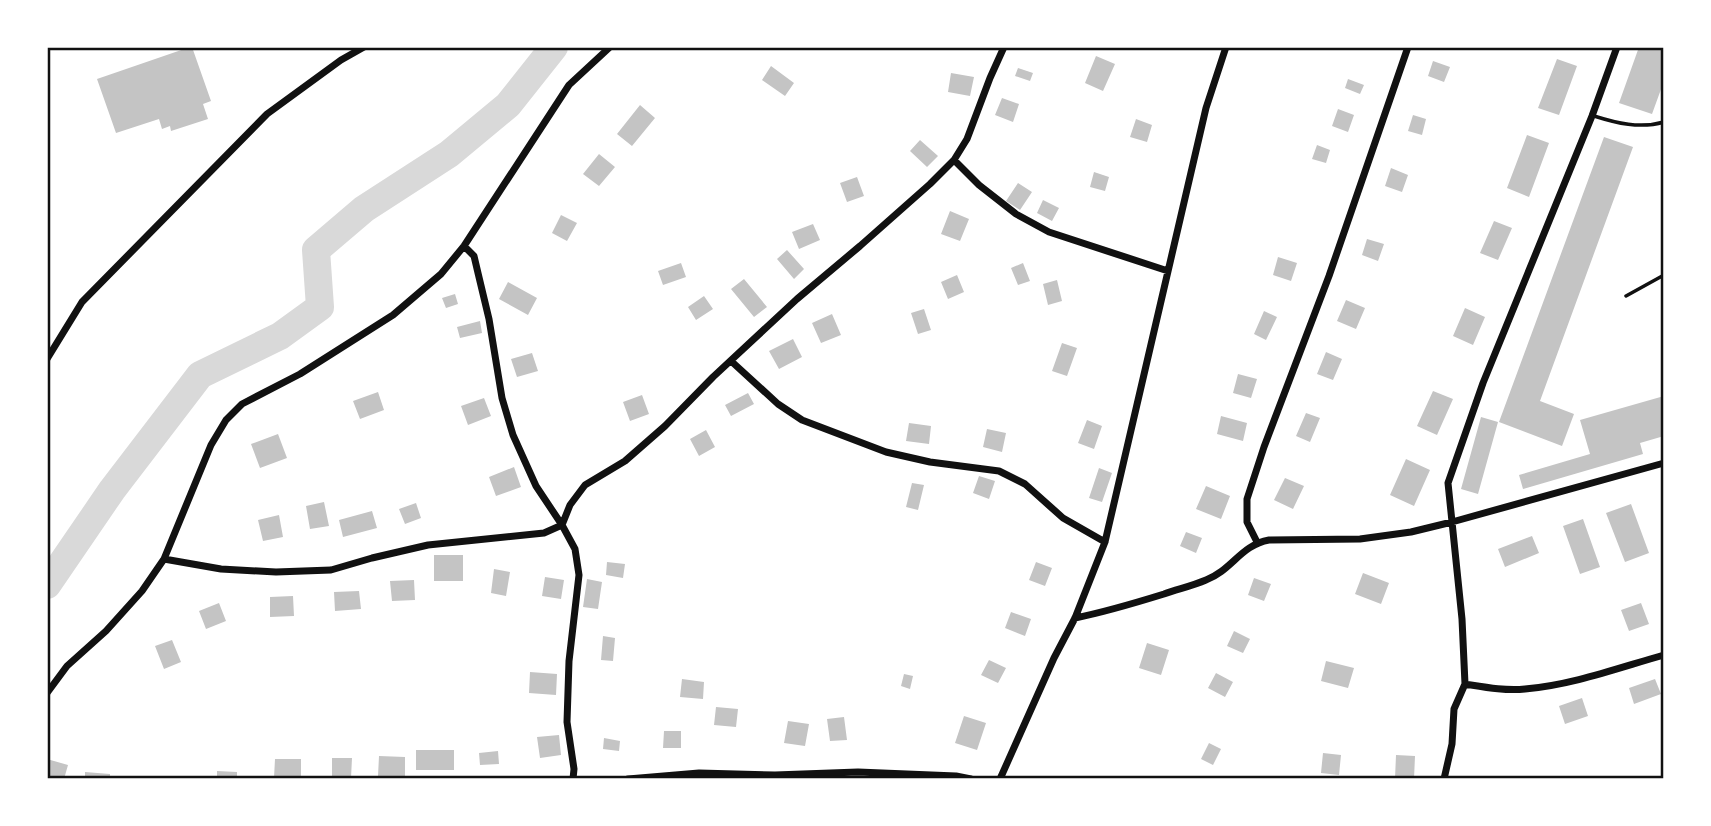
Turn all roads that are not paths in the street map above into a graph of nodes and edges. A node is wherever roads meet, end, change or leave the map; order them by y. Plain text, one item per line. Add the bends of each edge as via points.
1 (365, 47) edge
2 (610, 47) edge
3 (1004, 47) edge
4 (1226, 47) edge
5 (1408, 47) edge
6 (1617, 47) edge
7 (1592, 116) junction
8 (1664, 122) edge
9 (954, 160) junction
10 (464, 246) junction
11 (1168, 271) junction
12 (1664, 275) edge
13 (1626, 296) dead end
14 (47, 359) edge
15 (731, 360) junction
16 (1664, 463) edge
17 (1452, 522) junction
18 (562, 525) junction
19 (1105, 542) junction
20 (1256, 542) junction
21 (164, 559) junction
22 (1075, 618) junction
23 (1664, 655) edge
24 (1465, 684) junction
25 (47, 692) edge
26 (573, 779) edge
27 (628, 779) edge
28 (971, 779) edge
29 (1000, 779) edge
30 (1444, 779) edge

1 - 14 street via 267,114 82,302
2 - 10 street via 569,85
3 - 9 street
4 - 11 street via 1206,108
5 - 20 street via 1247,499 1247,522
6 - 7 street
7 - 8 lane via 1623,124
7 - 17 street via 1465,433 1448,483
9 - 11 street via 1016,214 1049,232
9 - 15 street
10 - 18 street via 474,256 513,435
10 - 21 street via 393,315 300,374 242,404 226,420 211,444
11 - 19 street
12 - 13 lane
15 - 18 street via 625,461 585,485
15 - 19 street via 778,404 802,419 886,452 999,471 1025,484 1063,518
16 - 17 street
17 - 20 street via 1360,539
17 - 24 street
18 - 21 street via 544,533 428,545 331,570 221,569
18 - 26 street via 575,549 579,575 567,722
19 - 22 street
20 - 22 street via 1208,580
21 - 25 street via 142,591
22 - 29 street
23 - 24 street via 1524,690
24 - 30 street via 1454,709
27 - 28 street via 699,773 858,772

